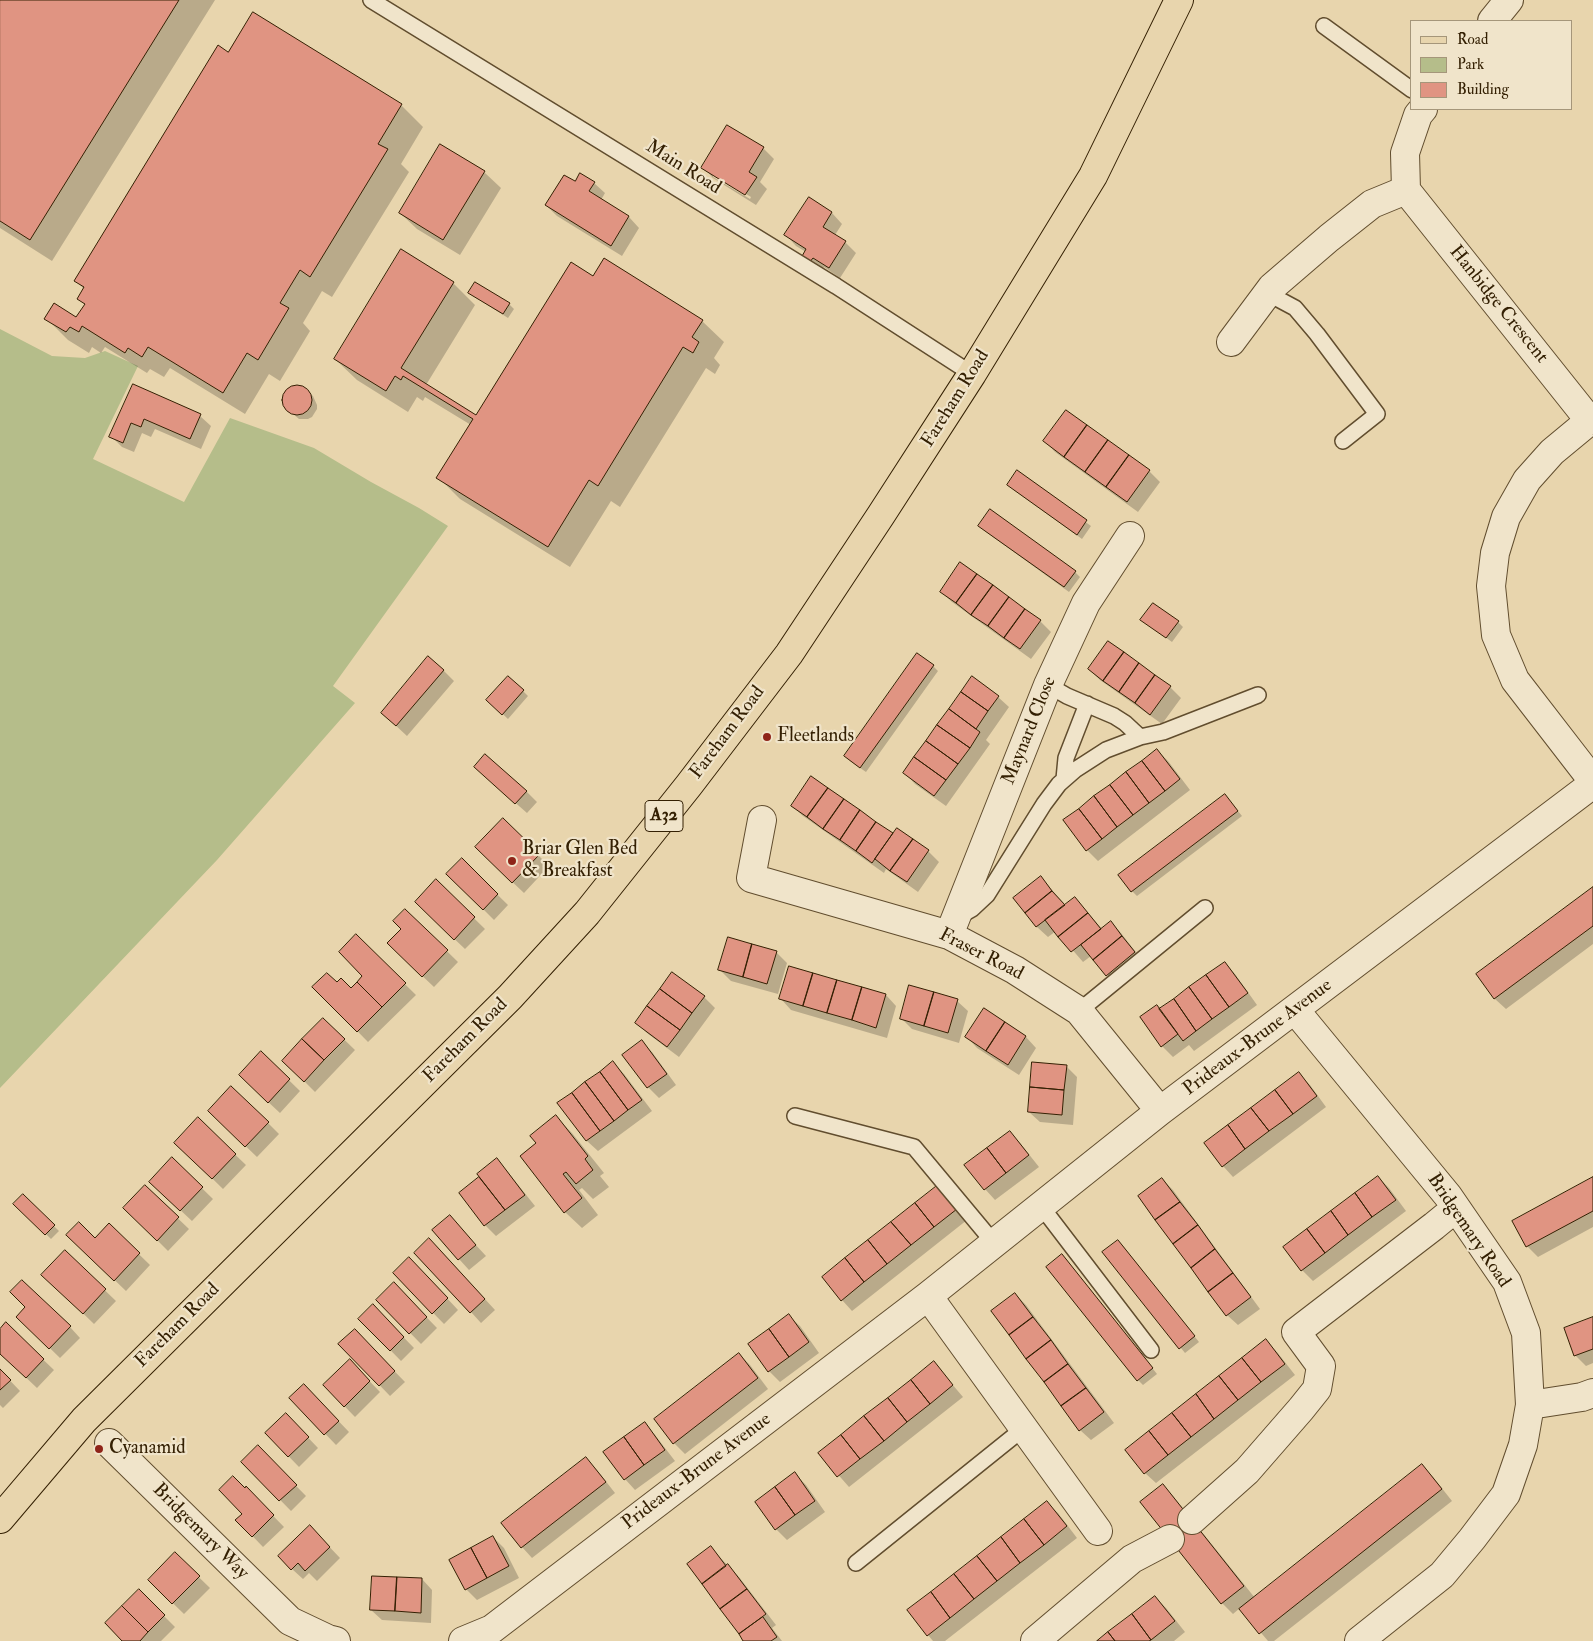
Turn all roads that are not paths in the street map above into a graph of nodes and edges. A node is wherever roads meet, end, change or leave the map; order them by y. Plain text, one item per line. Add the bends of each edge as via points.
1 (371, 0) edge
2 (1179, 0) edge
3 (1509, 0) edge
4 (1493, 20) edge
5 (1324, 26) dead end
6 (1410, 89) edge
7 (1422, 110) edge
8 (1406, 190) junction
9 (1267, 294) junction
10 (1231, 342) dead end
11 (972, 374) junction
12 (1592, 419) edge
13 (1343, 441) dead end
14 (1130, 536) dead end
15 (1048, 685) junction
16 (1258, 695) dead end
17 (1087, 704) junction
18 (1140, 737) junction
19 (1064, 779) junction
20 (1593, 783) edge
21 (762, 820) dead end
22 (1205, 908) dead end
23 (952, 926) junction
24 (1295, 1010) junction
25 (1078, 1011) junction
26 (1160, 1111) junction
27 (795, 1116) dead end
28 (1041, 1206) junction
29 (1456, 1208) junction
30 (994, 1243) junction
31 (928, 1296) junction
32 (1152, 1350) dead end
33 (1593, 1393) edge
34 (1530, 1405) junction
35 (1024, 1428) junction
36 (110, 1443) dead end
37 (0, 1519) edge
38 (1192, 1520) dead end
39 (1098, 1531) dead end
40 (1170, 1539) dead end
41 (856, 1563) dead end
42 (286, 1631) edge
43 (494, 1635) edge
44 (336, 1641) edge
45 (463, 1641) edge
46 (1036, 1641) edge
47 (1359, 1641) edge

1 - 11 lane, Main Road via 828,281
2 - 11 main road, Fareham Road / A32 via 1093,176
3 - 4 street
5 - 6 lane
7 - 8 street via 1406,153
8 - 9 street via 1372,204
8 - 12 street, Hanbidge Crescent
9 - 10 street
9 - 13 lane via 1295,308 1378,414
11 - 37 main road, Fareham Road / A32 via 789,654 587,913 510,997 84,1420
12 - 20 street via 1552,452 1527,480 1506,517 1495,553 1491,586 1496,635 1515,680
14 - 15 street, Maynard Close via 1086,603
15 - 17 lane
15 - 23 street, Maynard Close
16 - 18 lane via 1162,732
17 - 18 lane via 1126,723
17 - 19 lane via 1066,758
18 - 19 lane via 1106,750
19 - 23 lane via 1044,804 987,895
20 - 24 street, Prideaux-Brune Avenue
21 - 23 street, Fraser Road via 751,878
22 - 25 lane
23 - 25 street, Fraser Road
24 - 26 street, Prideaux-Brune Avenue
24 - 29 street, Bridgemary Road
25 - 26 street, Fraser Road
26 - 28 street, Prideaux-Brune Avenue
27 - 30 lane via 914,1147
28 - 30 street, Prideaux-Brune Avenue
28 - 32 lane
29 - 34 street, Bridgemary Road via 1507,1282 1526,1334
29 - 38 street via 1296,1332 1321,1366 1318,1389 1247,1471
30 - 31 street, Prideaux-Brune Avenue
31 - 35 street
31 - 43 street, Prideaux-Brune Avenue
33 - 34 street
34 - 47 street, Bridgemary Road via 1523,1445 1506,1494 1442,1574
35 - 39 street
35 - 41 lane
36 - 42 street, Bridgemary Way
40 - 46 street via 1132,1559
42 - 44 street
43 - 45 street, Prideaux-Brune Avenue

